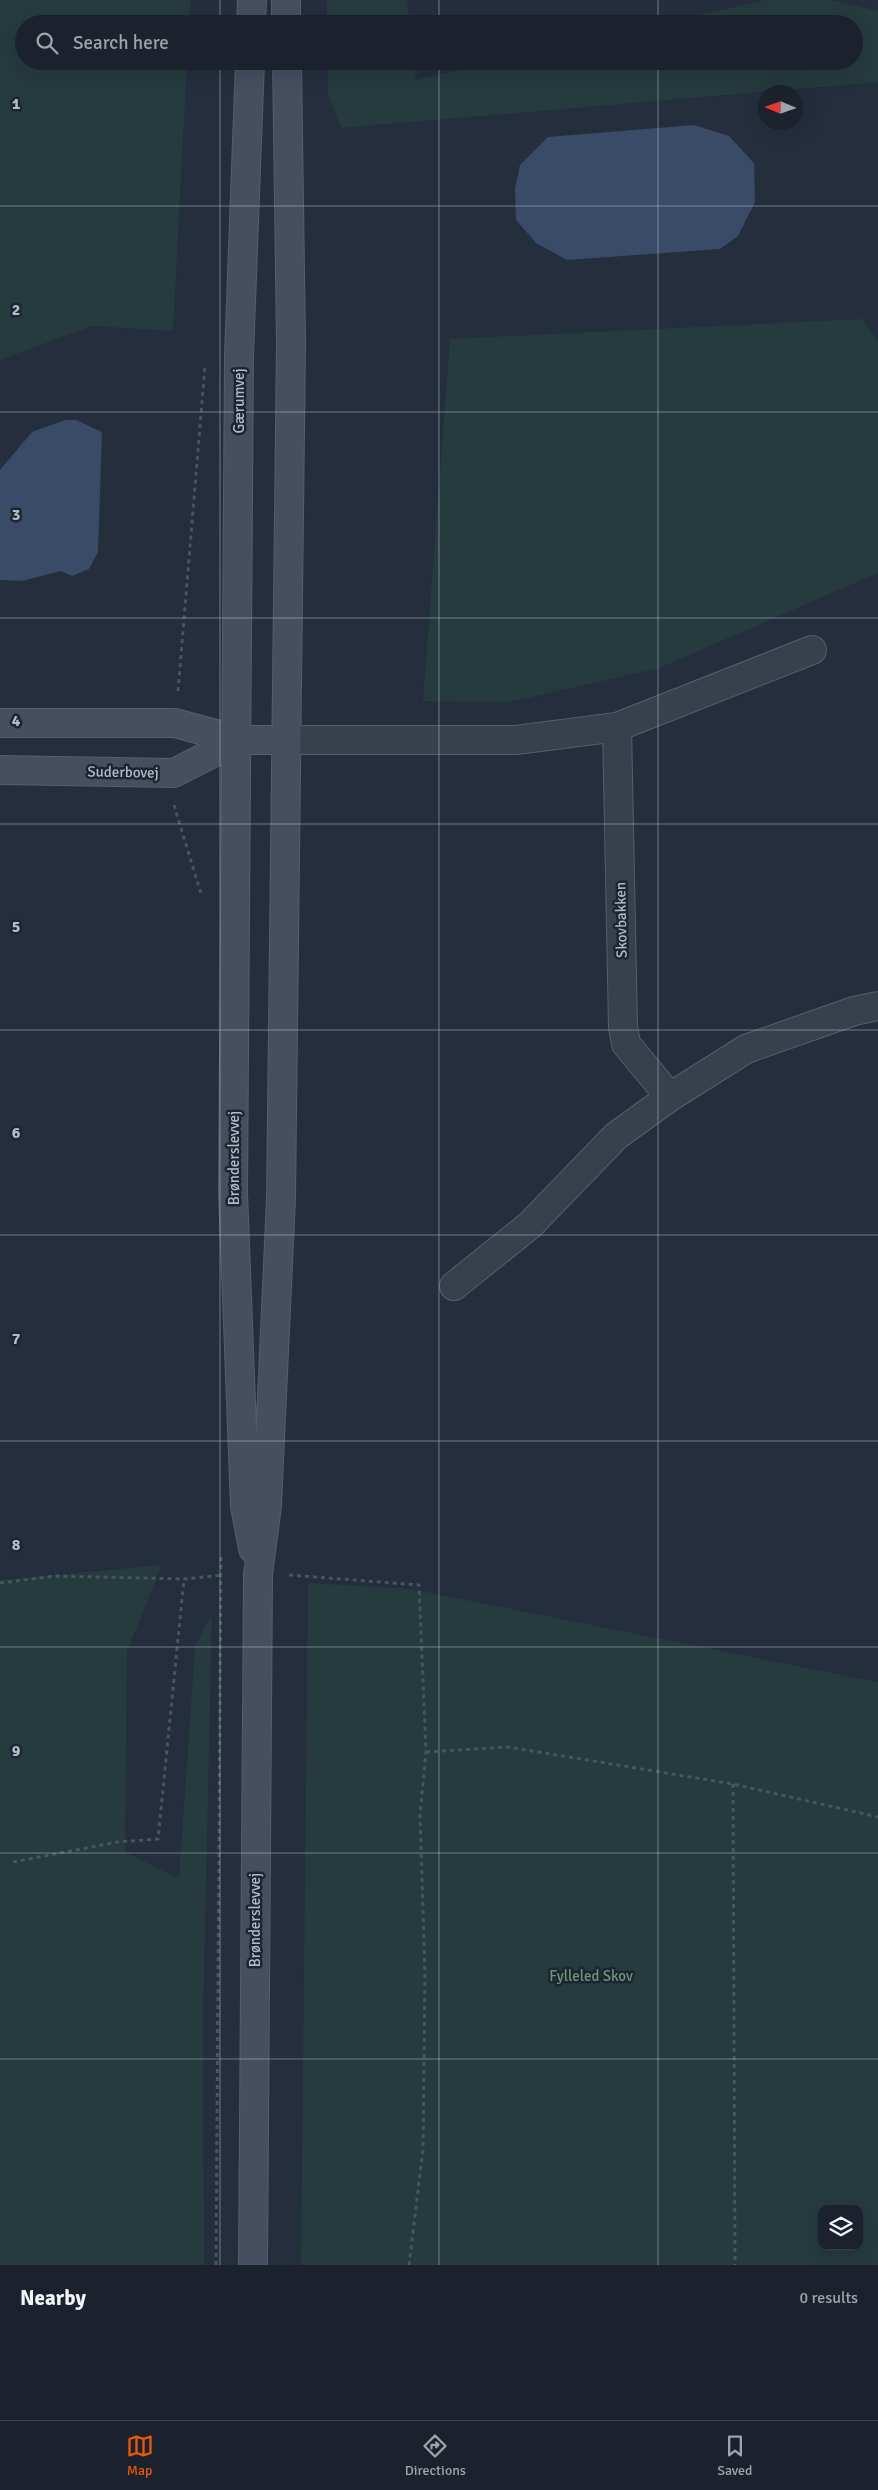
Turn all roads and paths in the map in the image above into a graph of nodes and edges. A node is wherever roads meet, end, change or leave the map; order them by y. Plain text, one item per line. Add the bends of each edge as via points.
1 (252, 0) edge
2 (286, 0) edge
3 (251, 15) edge
4 (286, 15) edge
5 (250, 70) edge
6 (287, 70) edge
7 (812, 650) dead end
8 (0, 723) edge
9 (617, 727) junction
10 (238, 740) junction
11 (286, 740) junction
12 (0, 770) edge
13 (878, 1006) edge
14 (670, 1097) junction
15 (454, 1286) dead end
16 (258, 1575) junction
17 (184, 1579) junction
18 (0, 1583) edge
19 (426, 1752) junction
20 (733, 1784) junction
21 (878, 1817) edge
22 (13, 1862) dead end
23 (253, 2265) edge
24 (409, 2265) edge
25 (735, 2265) edge

1 - 3 main road
2 - 4 main road
5 - 10 main road, Gærumvej via 239,356
6 - 11 main road via 291,343
7 - 9 street
8 - 10 main road, Suderbovej via 175,723
9 - 11 street via 516,740
9 - 14 street, Skovbakken via 623,1027 626,1044
10 - 11 main road, Suderbovej
10 - 12 main road, Suderbovej via 174,773
10 - 16 main road, Brønderslevvej via 233,1192 245,1506
11 - 16 main road, Brønderslevvej via 281,1199 267,1505
13 - 14 street via 854,1011 746,1049
14 - 15 street via 616,1136 530,1225
16 - 17 path
16 - 19 path via 419,1584
16 - 23 main road, Brønderslevvej
17 - 18 path via 56,1576
17 - 22 path via 158,1839 118,1842
19 - 20 path via 508,1747
19 - 24 path via 420,1815 425,1974 423,2149
20 - 21 path
20 - 25 path

